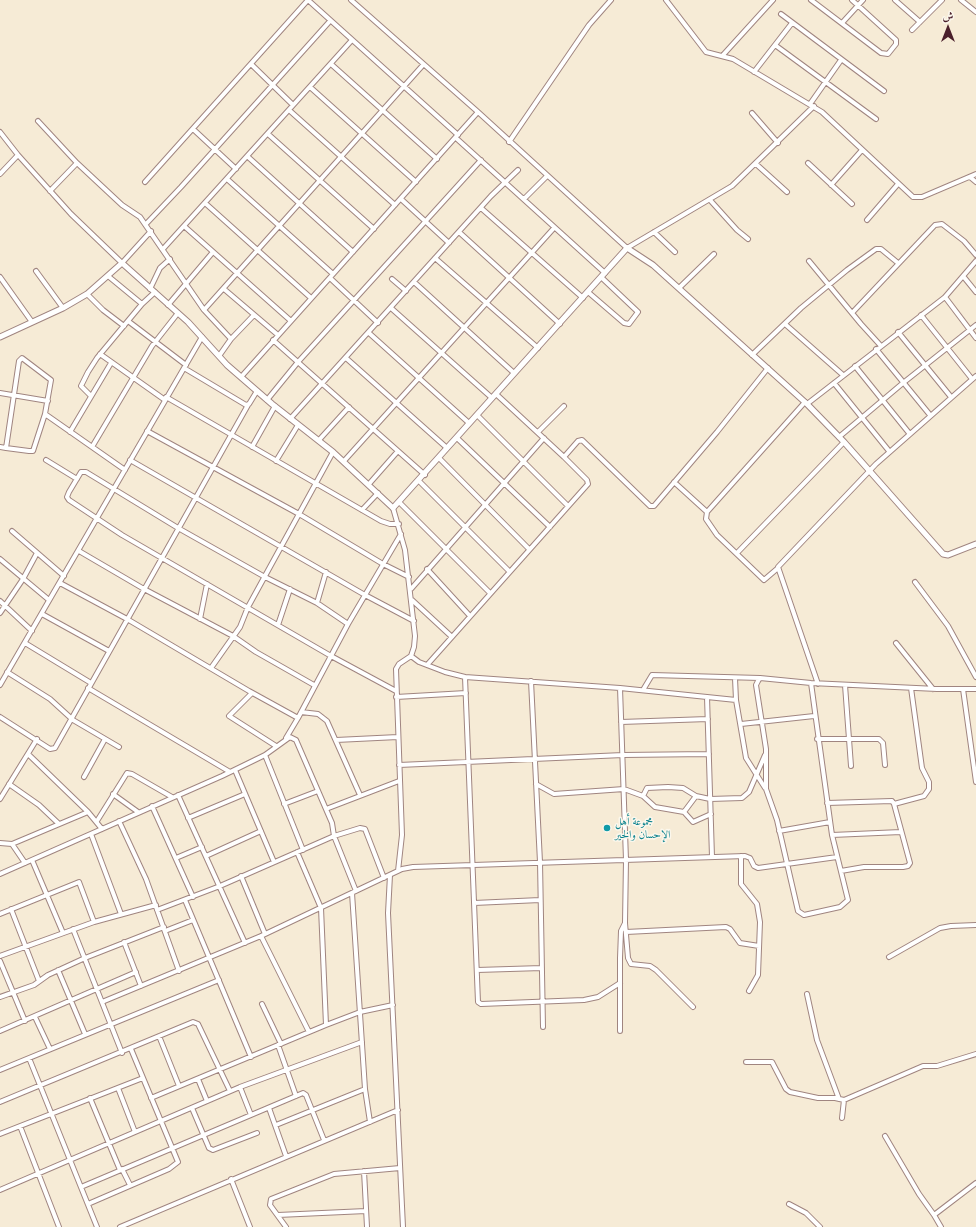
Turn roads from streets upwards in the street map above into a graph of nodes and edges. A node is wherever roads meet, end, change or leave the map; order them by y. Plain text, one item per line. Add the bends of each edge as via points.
1 (351, 0) edge
2 (611, 0) edge
3 (666, 0) edge
4 (774, 0) edge
5 (811, 0) edge
6 (852, 0) edge
7 (863, 0) edge
8 (895, 0) edge
9 (942, 0) edge
10 (961, 0) edge
11 (859, 6) junction
12 (976, 12) edge
13 (781, 14) dead end
14 (330, 21) junction
15 (920, 22) junction
16 (792, 23) junction
17 (842, 23) junction
18 (912, 30) dead end
19 (352, 40) junction
20 (775, 45) junction
21 (723, 55) junction
22 (841, 60) junction
23 (251, 64) junction
24 (331, 64) junction
25 (423, 65) junction
26 (754, 72) junction
27 (826, 82) junction
28 (272, 85) junction
29 (310, 87) junction
30 (404, 87) junction
31 (884, 91) dead end
32 (293, 105) junction
33 (812, 105) junction
34 (289, 110) junction
35 (383, 111) junction
36 (478, 112) junction
37 (752, 113) dead end
38 (876, 119) dead end
39 (38, 121) dead end
40 (193, 129) junction
41 (0, 132) edge
42 (268, 134) junction
43 (362, 134) junction
44 (457, 136) junction
45 (509, 142) junction
46 (778, 143) junction
47 (215, 148) junction
48 (862, 150) junction
49 (18, 155) junction
50 (247, 156) junction
51 (341, 156) junction
52 (437, 158) junction
53 (481, 160) junction
54 (77, 163) junction
55 (808, 163) dead end
56 (756, 164) junction
57 (236, 169) junction
58 (518, 170) dead end
59 (0, 174) edge
60 (976, 174) edge
61 (547, 176) junction
62 (970, 177) junction
63 (227, 179) junction
64 (320, 180) junction
65 (145, 182) dead end
66 (416, 182) junction
67 (505, 182) junction
68 (976, 182) edge
69 (898, 184) junction
70 (831, 185) junction
71 (50, 190) junction
72 (787, 192) dead end
73 (401, 199) junction
74 (524, 199) junction
75 (710, 200) junction
76 (205, 203) junction
77 (299, 203) junction
78 (852, 204) dead end
79 (395, 205) junction
80 (481, 208) junction
81 (867, 220) dead end
82 (425, 222) junction
83 (146, 224) junction
84 (184, 226) junction
85 (279, 226) junction
86 (554, 228) junction
87 (374, 229) junction
88 (152, 231) junction
89 (459, 232) junction
90 (654, 232) junction
91 (748, 239) dead end
92 (449, 243) junction
93 (627, 248) junction
94 (163, 250) junction
95 (258, 250) junction
96 (213, 252) junction
97 (353, 252) junction
98 (676, 252) dead end
99 (531, 253) junction
100 (714, 254) dead end
101 (976, 255) edge
102 (435, 258) junction
103 (170, 259) junction
104 (809, 261) dead end
105 (976, 261) edge
106 (122, 263) junction
107 (898, 264) junction
108 (36, 271) dead end
109 (237, 273) junction
110 (603, 275) junction
111 (108, 276) junction
112 (331, 276) junction
113 (963, 276) junction
114 (0, 277) edge
115 (510, 277) junction
116 (392, 279) dead end
117 (186, 282) junction
118 (414, 282) junction
119 (829, 285) junction
120 (679, 288) junction
121 (224, 289) junction
122 (152, 291) junction
123 (406, 291) junction
124 (588, 292) junction
125 (976, 292) edge
126 (86, 294) junction
127 (311, 298) junction
128 (583, 298) junction
129 (945, 298) junction
130 (354, 301) junction
131 (142, 304) junction
132 (487, 304) junction
133 (168, 305) junction
134 (63, 308) junction
135 (391, 308) junction
136 (204, 310) junction
137 (178, 313) junction
138 (852, 313) junction
139 (254, 314) junction
140 (921, 315) junction
141 (128, 321) junction
142 (291, 321) junction
143 (32, 322) junction
144 (378, 322) junction
145 (560, 324) junction
146 (785, 324) junction
147 (976, 325) edge
148 (124, 326) junction
149 (465, 328) junction
150 (969, 330) junction
151 (898, 332) junction
152 (369, 333) junction
153 (278, 335) junction
154 (0, 337) edge
155 (202, 337) junction
156 (976, 338) edge
157 (231, 339) junction
158 (274, 340) junction
159 (155, 343) junction
160 (881, 346) junction
161 (947, 347) junction
162 (538, 348) junction
163 (876, 349) junction
164 (100, 354) junction
165 (442, 354) junction
166 (752, 355) junction
167 (219, 356) junction
168 (346, 358) junction
169 (111, 362) junction
170 (298, 362) junction
171 (925, 365) junction
172 (855, 366) junction
173 (185, 367) junction
174 (768, 368) junction
175 (514, 374) junction
176 (843, 375) junction
177 (241, 377) junction
178 (974, 377) edge
179 (132, 378) junction
180 (419, 378) junction
181 (834, 383) junction
182 (903, 383) junction
183 (322, 384) junction
184 (257, 391) junction
185 (0, 393) edge
186 (496, 394) junction
187 (14, 395) junction
188 (91, 396) junction
189 (951, 397) junction
190 (492, 398) junction
191 (166, 399) junction
192 (267, 400) junction
193 (882, 400) junction
194 (48, 401) junction
195 (397, 403) junction
196 (806, 403) junction
197 (248, 405) junction
198 (275, 406) junction
199 (564, 406) dead end
200 (349, 407) junction
201 (45, 414) junction
202 (477, 415) junction
203 (930, 415) junction
204 (861, 418) junction
205 (290, 419) junction
206 (469, 423) junction
207 (298, 425) junction
208 (373, 429) junction
209 (147, 431) junction
210 (70, 432) junction
211 (538, 432) junction
212 (909, 433) junction
213 (230, 435) junction
214 (839, 437) junction
215 (457, 438) junction
216 (544, 438) junction
217 (319, 440) junction
218 (844, 442) junction
219 (0, 447) edge
220 (92, 447) junction
221 (252, 447) junction
222 (6, 448) junction
223 (447, 448) junction
224 (398, 451) junction
225 (333, 452) junction
226 (890, 452) junction
227 (564, 457) junction
228 (439, 458) junction
229 (46, 460) dead end
230 (130, 460) junction
231 (276, 461) junction
232 (524, 461) junction
233 (344, 462) junction
234 (213, 466) junction
235 (125, 470) junction
236 (870, 471) junction
237 (425, 475) junction
238 (77, 479) junction
239 (419, 481) junction
240 (504, 482) junction
241 (674, 482) junction
242 (316, 483) junction
243 (369, 484) junction
244 (114, 489) junction
245 (378, 493) junction
246 (195, 497) junction
247 (399, 502) junction
248 (485, 505) junction
249 (568, 506) junction
250 (393, 508) junction
251 (362, 510) junction
252 (707, 512) junction
253 (299, 514) junction
254 (97, 519) junction
255 (399, 524) junction
256 (466, 527) junction
257 (550, 527) junction
258 (178, 528) junction
259 (12, 531) dead end
260 (402, 534) junction
261 (976, 544) edge
262 (282, 546) junction
263 (445, 549) junction
264 (529, 549) junction
265 (79, 550) junction
266 (37, 553) junction
267 (737, 553) junction
268 (162, 557) junction
269 (0, 559) edge
270 (383, 564) junction
271 (778, 568) junction
272 (426, 569) junction
273 (509, 571) junction
274 (326, 572) junction
275 (64, 576) junction
276 (265, 577) junction
277 (409, 577) junction
278 (23, 579) junction
279 (915, 582) dead end
280 (60, 583) junction
281 (207, 584) junction
282 (144, 589) junction
283 (290, 589) junction
284 (410, 589) junction
285 (490, 594) junction
286 (365, 595) junction
287 (49, 600) junction
288 (412, 600) junction
289 (0, 601) edge
290 (317, 603) junction
291 (6, 606) junction
292 (248, 607) junction
293 (0, 613) edge
294 (42, 614) junction
295 (470, 616) junction
296 (200, 618) junction
297 (127, 619) junction
298 (414, 621) junction
299 (348, 624) junction
300 (278, 625) junction
301 (32, 631) junction
302 (233, 636) junction
303 (452, 637) junction
304 (25, 643) junction
305 (896, 643) dead end
306 (109, 651) junction
307 (331, 656) junction
308 (411, 656) junction
309 (427, 665) junction
310 (211, 668) junction
311 (7, 672) junction
312 (465, 677) junction
313 (976, 677) edge
314 (735, 678) junction
315 (760, 678) junction
316 (531, 681) junction
317 (91, 683) junction
318 (811, 684) junction
319 (818, 684) junction
320 (0, 685) edge
321 (845, 685) junction
322 (314, 686) junction
323 (88, 688) junction
324 (620, 688) junction
325 (911, 688) junction
326 (933, 689) junction
327 (962, 689) junction
328 (976, 689) edge
329 (643, 690) junction
330 (396, 691) junction
331 (252, 692) junction
332 (466, 693) junction
333 (396, 697) junction
334 (707, 697) junction
335 (736, 700) junction
336 (301, 712) junction
337 (814, 716) junction
338 (0, 717) edge
339 (71, 718) junction
340 (298, 718) junction
341 (708, 719) junction
342 (621, 722) junction
343 (762, 722) junction
344 (742, 724) junction
345 (398, 737) junction
346 (286, 738) junction
347 (850, 738) junction
348 (36, 739) junction
349 (105, 739) junction
350 (818, 739) junction
351 (336, 740) junction
352 (276, 746) junction
353 (119, 747) dead end
354 (766, 753) junction
355 (28, 754) junction
356 (709, 754) junction
357 (265, 755) junction
358 (623, 755) junction
359 (535, 760) junction
360 (469, 762) junction
361 (399, 765) junction
362 (885, 765) dead end
363 (851, 766) dead end
364 (235, 770) junction
365 (230, 772) junction
366 (756, 774) junction
367 (84, 777) dead end
368 (399, 781) junction
369 (976, 782) edge
370 (9, 784) junction
371 (536, 784) junction
372 (624, 789) junction
373 (766, 790) junction
374 (318, 791) junction
375 (113, 794) junction
376 (245, 794) junction
377 (178, 795) junction
378 (360, 795) junction
379 (643, 796) junction
380 (696, 796) junction
381 (172, 797) junction
382 (0, 799) edge
383 (710, 799) junction
384 (827, 803) junction
385 (284, 804) junction
386 (894, 804) junction
387 (152, 806) junction
388 (326, 809) junction
389 (88, 812) junction
390 (138, 812) junction
391 (684, 812) junction
392 (711, 814) junction
393 (188, 818) junction
394 (97, 821) junction
395 (120, 821) junction
396 (830, 822) junction
397 (58, 824) junction
398 (102, 829) junction
399 (261, 831) junction
400 (779, 831) junction
401 (901, 832) junction
402 (91, 834) junction
403 (832, 834) junction
404 (334, 836) junction
405 (0, 843) edge
406 (12, 844) junction
407 (202, 847) junction
408 (303, 850) junction
409 (298, 852) junction
410 (206, 856) junction
411 (741, 856) junction
412 (712, 857) junction
413 (837, 857) junction
414 (176, 858) junction
415 (32, 860) junction
416 (626, 860) junction
417 (274, 862) junction
418 (540, 862) junction
419 (25, 863) junction
420 (787, 864) junction
421 (473, 865) junction
422 (841, 870) junction
423 (398, 871) junction
424 (0, 874) edge
425 (390, 875) junction
426 (241, 876) junction
427 (384, 878) junction
428 (220, 886) junction
429 (354, 892) junction
430 (47, 894) junction
431 (193, 897) junction
432 (185, 900) junction
433 (540, 900) junction
434 (474, 903) junction
435 (157, 908) junction
436 (320, 908) junction
437 (11, 909) junction
438 (0, 914) edge
439 (122, 914) junction
440 (193, 920) junction
441 (94, 922) junction
442 (625, 923) junction
443 (976, 925) edge
444 (73, 929) junction
445 (164, 929) junction
446 (626, 932) junction
447 (63, 933) junction
448 (263, 935) junction
449 (124, 942) junction
450 (245, 943) junction
451 (26, 946) junction
452 (759, 946) junction
453 (0, 956) edge
454 (889, 957) dead end
455 (85, 958) junction
456 (210, 958) junction
457 (0, 961) edge
458 (542, 968) junction
459 (58, 970) junction
460 (477, 970) junction
461 (179, 971) junction
462 (136, 972) junction
463 (219, 980) junction
464 (39, 981) junction
465 (620, 983) junction
466 (141, 986) junction
467 (97, 989) junction
468 (750, 991) dead end
469 (13, 992) junction
470 (807, 994) dead end
471 (0, 997) edge
472 (71, 1001) junction
473 (102, 1002) junction
474 (543, 1002) junction
475 (262, 1004) dead end
476 (392, 1004) junction
477 (693, 1007) dead end
478 (360, 1012) junction
479 (35, 1017) junction
480 (25, 1021) junction
481 (111, 1023) junction
482 (326, 1025) junction
483 (543, 1027) dead end
484 (620, 1030) dead end
485 (0, 1031) edge
486 (308, 1032) junction
487 (85, 1034) junction
488 (159, 1036) junction
489 (362, 1042) junction
490 (280, 1044) junction
491 (50, 1049) junction
492 (131, 1049) junction
493 (122, 1052) junction
494 (976, 1054) edge
495 (251, 1057) junction
496 (29, 1058) junction
497 (746, 1062) dead end
498 (0, 1070) edge
499 (220, 1070) junction
500 (287, 1070) junction
501 (143, 1078) junction
502 (198, 1079) junction
503 (41, 1085) junction
504 (179, 1086) junction
505 (240, 1087) junction
506 (118, 1088) junction
507 (365, 1089) junction
508 (230, 1091) junction
509 (296, 1096) junction
510 (90, 1098) junction
511 (151, 1098) junction
512 (839, 1099) junction
513 (844, 1100) junction
514 (207, 1101) junction
515 (0, 1102) edge
516 (192, 1108) junction
517 (269, 1108) junction
518 (312, 1109) junction
519 (398, 1110) junction
520 (52, 1113) junction
521 (251, 1115) junction
522 (842, 1118) dead end
523 (161, 1121) junction
524 (370, 1122) junction
525 (276, 1124) junction
526 (20, 1126) junction
527 (135, 1132) junction
528 (257, 1133) dead end
529 (0, 1134) edge
530 (204, 1135) junction
531 (884, 1136) dead end
532 (324, 1140) junction
533 (108, 1143) junction
534 (173, 1148) junction
535 (286, 1156) junction
536 (70, 1160) junction
537 (400, 1168) junction
538 (121, 1169) junction
539 (364, 1171) junction
540 (40, 1173) junction
541 (231, 1179) junction
542 (976, 1183) edge
543 (130, 1185) junction
544 (81, 1187) junction
545 (0, 1190) edge
546 (88, 1204) junction
547 (789, 1204) dead end
548 (366, 1211) junction
549 (278, 1215) junction
550 (934, 1215) junction
551 (60, 1227) edge
552 (97, 1227) edge
553 (120, 1227) edge
554 (250, 1227) edge
555 (286, 1227) edge
556 (367, 1227) edge
557 (403, 1227) edge
558 (820, 1227) edge
559 (941, 1227) edge

1 - 25 street
2 - 45 street via 589,25
3 - 21 street via 706,52
4 - 21 street
5 - 17 street
6 - 11 street
7 - 11 street
8 - 15 street
9 - 15 street
10 - 12 street
11 - 17 street
11 - 17 street via 896,40 888,54 882,54
13 - 16 street
14 - 19 street
14 - 23 street via 308,0
14 - 28 street
15 - 18 street
16 - 20 street
16 - 22 street
19 - 24 street
19 - 30 street
20 - 26 street
20 - 27 street
21 - 26 street
22 - 27 street
22 - 31 street
23 - 28 street
23 - 40 street
24 - 29 street
24 - 35 street
25 - 30 street
25 - 36 street
26 - 33 street
27 - 33 street
27 - 38 street
28 - 32 street
28 - 47 street
29 - 32 street
29 - 43 street
30 - 35 street
30 - 44 street
32 - 34 street
33 - 46 street
33 - 48 street
34 - 42 street
34 - 51 street
35 - 43 street
35 - 52 street
36 - 44 street
36 - 45 street
37 - 46 street
39 - 54 street
40 - 47 street
40 - 65 street
41 - 49 street
42 - 50 street
42 - 64 street
43 - 51 street
43 - 66 street
44 - 52 street
44 - 53 street
45 - 61 street
46 - 56 street
47 - 57 street
47 - 83 street
48 - 69 street
48 - 70 street
49 - 59 street
49 - 71 street
50 - 57 street
50 - 77 street
51 - 64 street
51 - 79 street
52 - 66 street
53 - 67 street
53 - 82 street
54 - 71 street
54 - 83 street
55 - 70 street
56 - 72 street
56 - 75 street via 732,186
57 - 63 street
58 - 67 street
60 - 62 street
61 - 74 street
61 - 93 street
62 - 68 street
62 - 69 street via 918,198 911,196
63 - 76 street
63 - 85 street
64 - 77 street
64 - 87 street
66 - 73 street
67 - 74 street
67 - 80 street
69 - 81 street
70 - 78 street
71 - 106 street
73 - 79 street
73 - 82 street
74 - 86 street
75 - 90 street
75 - 91 street
76 - 84 street
76 - 95 street
77 - 85 street
77 - 97 street
79 - 87 street
80 - 89 street
80 - 99 street
82 - 92 street
82 - 130 street
83 - 88 street
84 - 94 street
84 - 96 street
85 - 95 street
85 - 112 street
86 - 99 street
86 - 110 street
87 - 97 street
88 - 94 street
88 - 106 street
89 - 92 street
89 - 115 street
90 - 93 street
90 - 98 street
92 - 102 street
93 - 110 street
93 - 120 street via 648,260
94 - 103 street
95 - 109 street
95 - 127 street
96 - 109 street
96 - 117 street
97 - 112 street
99 - 115 street
99 - 128 street
100 - 120 street
101 - 107 street via 964,241 939,224 932,228
102 - 118 street
102 - 132 street
103 - 117 street
103 - 122 street via 160,268
104 - 119 street
105 - 113 street
106 - 111 street
106 - 122 street
107 - 119 street via 879,248
107 - 138 street
108 - 134 street
109 - 121 street
109 - 142 street
110 - 124 street
110 - 124 street via 638,312 629,324
111 - 126 street
111 - 131 street
112 - 127 street
112 - 130 street
113 - 125 street
113 - 129 street
114 - 143 street
115 - 132 street
115 - 145 street
116 - 123 street
117 - 133 street
117 - 136 street
118 - 123 street
118 - 149 street
119 - 138 street
119 - 146 street via 800,308
120 - 166 street
121 - 136 street
121 - 139 street
122 - 131 street
122 - 133 street
123 - 135 street
124 - 128 street
126 - 134 street
126 - 148 street
127 - 142 street
128 - 145 street
129 - 140 street
129 - 150 street
130 - 144 street
130 - 170 street
131 - 141 street
132 - 149 street
132 - 162 street
133 - 137 street
134 - 143 street
135 - 144 street
135 - 165 street
136 - 157 street
137 - 155 street
137 - 159 street
138 - 160 street
139 - 153 street
139 - 157 street
140 - 151 street
140 - 161 street
141 - 148 street
141 - 159 street
142 - 153 street
143 - 154 street
144 - 152 street
145 - 162 street
146 - 166 street
146 - 176 street
147 - 150 street
148 - 164 street
149 - 165 street
149 - 175 street
150 - 156 street
150 - 161 street
151 - 160 street
151 - 171 street
152 - 168 street
152 - 180 street
153 - 158 street
155 - 167 street
155 - 173 street
157 - 167 street
158 - 170 street
158 - 177 street
159 - 173 street
159 - 179 street
160 - 163 street
161 - 171 street
161 - 178 street
162 - 175 street
163 - 172 street
163 - 182 street
164 - 169 street
164 - 188 street via 81,384 82,390
165 - 180 street
165 - 190 street
166 - 174 street
167 - 177 street
168 - 183 street
168 - 195 street
169 - 179 street
169 - 188 street
170 - 183 street
170 - 192 street
171 - 182 street
171 - 189 street
172 - 176 street
172 - 193 street
173 - 191 street
173 - 197 street
174 - 196 street
174 - 241 street
175 - 186 street
176 - 181 street
177 - 184 street
178 - 189 street
179 - 191 street
179 - 220 street
180 - 195 street
180 - 206 street
181 - 196 street
181 - 204 street
182 - 193 street
182 - 203 street
183 - 200 street
183 - 205 street
184 - 192 street
184 - 197 street
185 - 187 street
186 - 190 street
186 - 211 street
187 - 194 street
187 - 194 street via 19,361 22,358 51,379
187 - 222 street
188 - 210 street
189 - 203 street
190 - 202 street
191 - 209 street
191 - 213 street
192 - 198 street
193 - 204 street
193 - 212 street
194 - 201 street
195 - 208 street
195 - 223 street
196 - 214 street
196 - 252 street
197 - 213 street
198 - 205 street
198 - 221 street
199 - 211 street
200 - 208 street
200 - 217 street
201 - 210 street
201 - 222 street via 34,450 28,452
202 - 206 street
202 - 232 street
203 - 212 street
204 - 214 street
204 - 226 street
205 - 207 street
206 - 215 street
207 - 217 street
207 - 231 street
208 - 224 street
208 - 233 street
209 - 230 street
209 - 234 street
210 - 220 street
211 - 216 street
212 - 226 street
213 - 221 street
213 - 234 street
214 - 218 street
215 - 223 street
215 - 240 street
216 - 227 street
216 - 232 street
217 - 225 street
218 - 236 street
218 - 267 street
219 - 222 street
220 - 235 street
221 - 231 street
223 - 228 street
224 - 237 street
224 - 243 street
225 - 233 street
225 - 242 street
226 - 236 street
227 - 241 street via 578,441 582,440 651,507
227 - 249 street via 588,482
228 - 237 street
228 - 248 street
229 - 238 street
230 - 235 street
230 - 246 street
231 - 242 street
232 - 240 street
232 - 249 street
233 - 243 street
234 - 246 street
234 - 253 street
235 - 244 street
236 - 261 street via 943,554 948,555
236 - 271 street
237 - 239 street
238 - 244 street via 81,472 86,472
238 - 254 street via 68,498
239 - 247 street
239 - 256 street
240 - 248 street
240 - 257 street
241 - 252 street
242 - 251 street
242 - 253 street
243 - 245 street
244 - 254 street
244 - 258 street
245 - 250 street
245 - 251 street
246 - 258 street
246 - 262 street
247 - 250 street
247 - 263 street
248 - 256 street
248 - 264 street
249 - 257 street
250 - 255 street
251 - 255 street via 381,521
252 - 267 street via 708,522 717,535
253 - 262 street
253 - 270 street
254 - 265 street
254 - 268 street
255 - 260 street
256 - 263 street
256 - 273 street
257 - 264 street
258 - 268 street
258 - 276 street
259 - 266 street
260 - 270 street
260 - 277 street
262 - 274 street
262 - 276 street
263 - 272 street
263 - 285 street
264 - 273 street
265 - 275 street
265 - 282 street
266 - 275 street
266 - 278 street
267 - 271 street via 765,581
268 - 281 street
268 - 282 street
269 - 278 street
270 - 277 street
270 - 286 street
271 - 319 street
272 - 284 street
272 - 295 street
273 - 285 street
274 - 286 street
274 - 290 street
275 - 280 street
276 - 283 street
276 - 292 street
277 - 284 street
278 - 287 street
278 - 291 street
279 - 313 street via 948,626
280 - 287 street
280 - 297 street
281 - 292 street
281 - 296 street
282 - 296 street
282 - 297 street
283 - 290 street
283 - 300 street
284 - 288 street
285 - 295 street
286 - 298 street
286 - 299 street
287 - 294 street
288 - 298 street
288 - 303 street
289 - 291 street
290 - 299 street
291 - 293 street
291 - 301 street
292 - 300 street
292 - 302 street
294 - 301 street
294 - 306 street
295 - 303 street
296 - 302 street
297 - 306 street
297 - 310 street
298 - 308 street via 414,647
299 - 307 street
300 - 307 street
301 - 304 street
302 - 310 street
302 - 322 street via 261,656
303 - 309 street
304 - 311 street
304 - 317 street
305 - 326 street
306 - 317 street
307 - 322 street
307 - 330 street
308 - 309 street
308 - 330 street via 397,666
309 - 312 street
310 - 331 street
311 - 320 street
311 - 339 street via 50,699
312 - 316 street
312 - 332 street
314 - 315 street
314 - 329 street via 652,676
314 - 335 street
315 - 318 street
315 - 343 street via 756,685
316 - 324 street
316 - 359 street
317 - 323 street
318 - 319 street
318 - 337 street
319 - 321 street
321 - 325 street
321 - 347 street
322 - 336 street
323 - 339 street
323 - 365 street
324 - 329 street
324 - 342 street
325 - 326 street
325 - 386 street via 922,768 929,782 929,789 924,796
326 - 327 street
327 - 328 street
327 - 369 street
329 - 334 street
330 - 333 street
331 - 340 street
331 - 352 street via 229,716
332 - 333 street
332 - 360 street
333 - 345 street
334 - 335 street
334 - 341 street
335 - 344 street
336 - 340 street
336 - 351 street via 324,717
337 - 343 street
337 - 350 street
338 - 348 street
339 - 348 street via 53,749
339 - 349 street
340 - 346 street
341 - 342 street
341 - 356 street
342 - 358 street
343 - 344 street
343 - 354 street
344 - 366 street via 746,758
345 - 351 street
345 - 361 street
346 - 352 street
346 - 374 street via 292,737 296,740
347 - 350 street
347 - 362 street via 882,740
347 - 363 street
348 - 355 street
349 - 353 street
349 - 367 street
350 - 384 street
351 - 378 street
352 - 357 street
354 - 366 street
354 - 373 street
355 - 370 street
355 - 389 street
356 - 358 street
356 - 383 street
357 - 364 street
357 - 385 street
358 - 359 street
358 - 372 street
359 - 360 street
359 - 371 street
360 - 361 street
360 - 421 street
361 - 368 street
364 - 365 street
364 - 376 street
365 - 377 street
366 - 373 street
366 - 383 street via 749,792 742,798
368 - 378 street
368 - 423 street via 402,848
370 - 382 street
370 - 397 street via 32,799
371 - 372 street via 554,794
371 - 418 street
372 - 379 street
372 - 416 street
373 - 400 street
374 - 385 street
374 - 388 street
375 - 381 street via 128,773
375 - 390 street
375 - 394 street
376 - 393 street
376 - 399 street
377 - 381 street
377 - 393 street
378 - 388 street
379 - 380 street via 647,788 668,787 683,788
379 - 391 street via 655,807
380 - 383 street
380 - 391 street
381 - 387 street
383 - 392 street
384 - 386 street via 888,800
384 - 396 street
385 - 408 street
386 - 401 street
387 - 390 street
387 - 414 street
388 - 404 street
389 - 394 street
389 - 397 street
390 - 395 street
391 - 392 street via 693,822
392 - 412 street
393 - 407 street
394 - 398 street
395 - 398 street
395 - 435 street
396 - 400 street
396 - 403 street
397 - 406 street
398 - 402 street
399 - 410 street
399 - 417 street
400 - 420 street
401 - 403 street
401 - 422 street via 910,863 908,866
402 - 415 street
402 - 439 street
403 - 413 street
404 - 408 street
404 - 427 street via 360,828 365,829
404 - 429 street
405 - 406 street
406 - 419 street
407 - 410 street
407 - 414 street
408 - 409 street
409 - 417 street
409 - 436 street
410 - 428 street
411 - 412 street
411 - 420 street via 750,858 758,868
411 - 452 street via 741,884 757,904 760,913
412 - 416 street
413 - 420 street
413 - 422 street
414 - 431 street
415 - 419 street
415 - 430 street
416 - 418 street
416 - 442 street
417 - 426 street
418 - 421 street
418 - 433 street
419 - 424 street
420 - 422 street via 798,911 804,915 840,907 848,900
421 - 423 street via 423,865
421 - 434 street
423 - 425 street
425 - 427 street
425 - 476 street via 388,913
426 - 428 street
426 - 448 street
427 - 429 street
428 - 431 street
428 - 450 street
429 - 436 street
429 - 478 street
430 - 437 street
430 - 441 street via 79,882
430 - 447 street
431 - 432 street
432 - 435 street
432 - 440 street
433 - 434 street
433 - 458 street
434 - 460 street
435 - 439 street
435 - 445 street
436 - 448 street
436 - 482 street
437 - 438 street
437 - 451 street
439 - 441 street
440 - 445 street
440 - 456 street
441 - 444 street
442 - 446 street
442 - 465 street via 621,935
443 - 454 street via 940,928
444 - 447 street
444 - 455 street
445 - 449 street
445 - 461 street
446 - 452 street via 726,927 740,943
446 - 477 street via 628,958 631,964 650,966 656,970
447 - 451 street
448 - 450 street
448 - 486 street
449 - 455 street
449 - 462 street
450 - 456 street
451 - 453 street
451 - 464 street
452 - 468 street via 758,975
455 - 459 street
455 - 467 street
456 - 461 street
456 - 463 street
457 - 469 street
458 - 460 street
458 - 474 street
459 - 464 street
459 - 472 street
460 - 474 street via 479,1003
461 - 466 street
462 - 466 street
462 - 467 street
463 - 481 street
463 - 495 street
464 - 469 street
465 - 474 street via 606,993 590,999
465 - 484 street
466 - 473 street
467 - 472 street
467 - 473 street
469 - 471 street
469 - 480 street
470 - 512 street via 816,1040
472 - 479 street
472 - 487 street
473 - 481 street
474 - 483 street
475 - 490 street
476 - 478 street
476 - 519 street
478 - 482 street
478 - 489 street
479 - 480 street
479 - 491 street
480 - 485 street
481 - 487 street
481 - 493 street
482 - 486 street
486 - 490 street
487 - 491 street
488 - 492 street
488 - 499 street via 191,1022 196,1023
488 - 504 street
489 - 500 street
489 - 507 street
490 - 495 street
490 - 500 street
491 - 496 street
492 - 493 street
492 - 501 street
493 - 503 street
494 - 513 street via 937,1066 923,1066
495 - 499 street
496 - 498 street
496 - 503 street
497 - 512 street via 772,1062 790,1092
499 - 502 street
499 - 508 street
500 - 505 street
500 - 509 street
501 - 506 street
501 - 511 street
502 - 504 street
502 - 514 street
503 - 515 street
503 - 520 street
504 - 511 street
505 - 508 street
505 - 521 street
506 - 510 street
506 - 527 street
507 - 518 street
507 - 524 street
508 - 514 street
509 - 517 street
509 - 518 street via 305,1094
510 - 520 street
510 - 533 street
511 - 523 street
512 - 513 street
513 - 522 street
514 - 516 street
516 - 523 street
516 - 530 street
517 - 521 street
517 - 525 street
518 - 525 street
518 - 532 street
519 - 524 street
519 - 537 street
520 - 526 street
520 - 536 street
521 - 530 street
523 - 527 street
523 - 534 street
524 - 532 street
525 - 535 street
526 - 529 street
526 - 540 street
527 - 533 street
528 - 530 street via 213,1150 209,1148
530 - 534 street
531 - 550 street
532 - 535 street
533 - 536 street
533 - 538 street
534 - 538 street
534 - 543 street via 177,1158 175,1165
535 - 541 street
536 - 540 street
536 - 544 street
537 - 539 street
537 - 557 street
538 - 543 street
538 - 544 street
539 - 548 street
539 - 549 street via 334,1174 271,1199 270,1205
540 - 545 street
540 - 551 street
541 - 553 street
541 - 554 street
542 - 550 street
543 - 546 street
544 - 546 street
546 - 552 street
547 - 558 street via 806,1213
548 - 549 street
548 - 556 street
549 - 555 street
550 - 559 street

